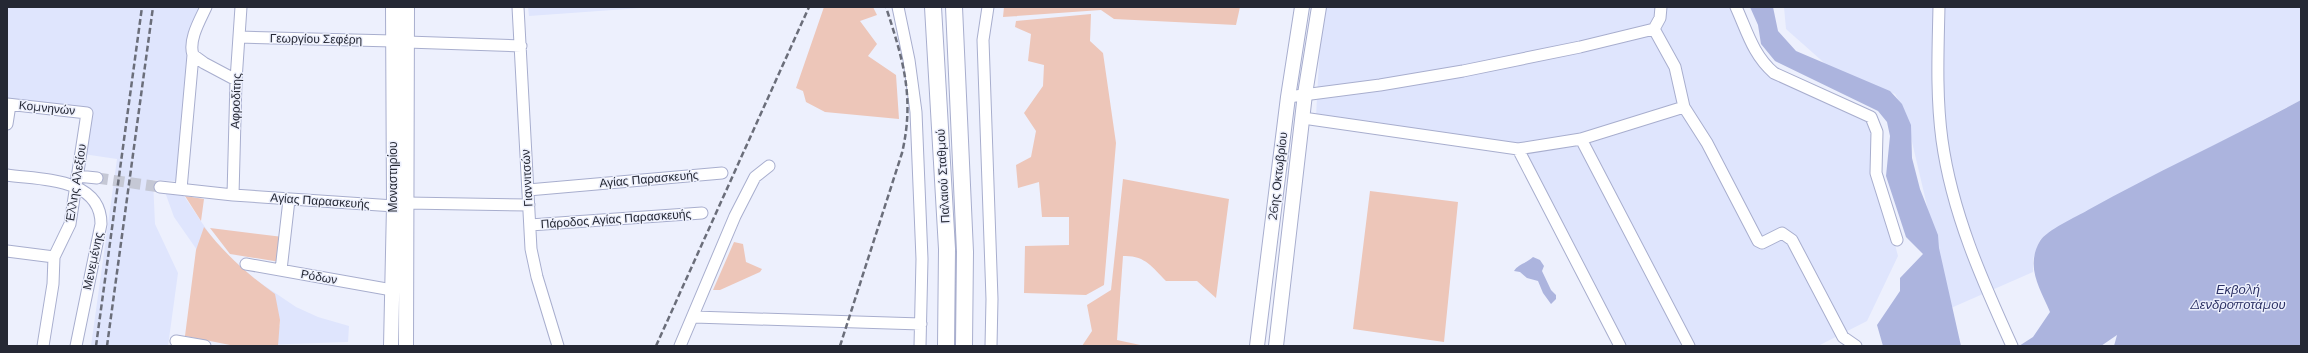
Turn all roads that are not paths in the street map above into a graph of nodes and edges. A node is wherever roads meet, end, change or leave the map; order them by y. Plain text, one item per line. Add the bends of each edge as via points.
1 (206, 7) edge
2 (241, 7) edge
3 (393, 7) edge
4 (407, 7) edge
5 (518, 7) edge
6 (898, 7) edge
7 (933, 7) edge
8 (954, 7) edge
9 (988, 7) edge
10 (1302, 7) edge
11 (1319, 7) edge
12 (1661, 7) edge
13 (1736, 7) edge
14 (1939, 7) edge
15 (1654, 29) junction
16 (239, 37) junction
17 (400, 41) junction
18 (520, 46) junction
19 (193, 54) junction
20 (236, 80) junction
21 (1305, 94) junction
22 (1288, 97) junction
23 (8, 105) edge
24 (1684, 107) junction
25 (87, 112) joint
26 (1303, 118) junction
27 (7, 124) edge
28 (1581, 139) junction
29 (1518, 149) junction
30 (769, 166) dead end
31 (722, 173) dead end
32 (7, 175) edge
33 (97, 178) tunnel mouth
34 (76, 180) junction
35 (160, 187) tunnel mouth
36 (181, 190) junction
37 (528, 190) junction
38 (233, 195) junction
39 (289, 200) junction
40 (401, 205) junction
41 (529, 205) junction
42 (702, 213) dead end
43 (530, 225) junction
44 (1897, 240) dead end
45 (7, 250) edge
46 (54, 257) junction
47 (246, 264) dead end
48 (281, 270) junction
49 (392, 290) junction
50 (694, 317) junction
51 (921, 324) junction
52 (176, 341) dead end
53 (43, 346) edge
54 (76, 346) edge
55 (205, 346) edge
56 (391, 346) edge
57 (406, 346) edge
58 (558, 346) edge
59 (680, 346) edge
60 (920, 346) edge
61 (946, 346) edge
62 (964, 346) edge
63 (991, 346) edge
64 (1257, 346) edge
65 (1276, 346) edge
66 (1620, 346) edge
67 (1690, 346) edge
68 (1856, 346) edge
69 (2012, 346) edge

1 - 19 street via 194,36
2 - 16 street, Αφροδίτης
3 - 17 main road, Μοναστηρίου
4 - 17 main road, Μοναστηρίου
5 - 18 street, Γιαννιτσών
6 - 51 street via 916,112 922,259
7 - 61 highway, Παλαιού Σταθμού via 947,249
8 - 62 highway, Παλαιού Σταθμού via 965,252
9 - 63 street via 984,40 992,298
10 - 22 main road, 26ης Οκτωβρίου
11 - 21 main road, 26ης Οκτωβρίου
12 - 15 street via 1660,18
13 - 44 street via 1756,53 1774,73 1871,117 1877,132 1876,173
14 - 69 street via 1939,105 1949,177 1971,249
15 - 21 street via 1463,71
15 - 24 street via 1675,67
16 - 17 street, Γεωργίου Σεφέρη
16 - 20 street, Αφροδίτης
17 - 18 street, Γεωργίου Σεφέρη
17 - 40 main road, Μοναστηρίου
18 - 37 street, Γιαννιτσών
19 - 20 street via 204,64
19 - 36 street
20 - 38 street, Αφροδίτης
21 - 22 street
21 - 26 main road, 26ης Οκτωβρίου
22 - 64 main road, 26ης Οκτωβρίου
23 - 25 street, Κομνηνών
23 - 27 street
24 - 28 street
24 - 68 street via 1707,143 1758,241 1762,243 1782,233 1787,234 1796,246 1843,337
25 - 34 street, Έλλης Αλεξίου
26 - 29 street
26 - 65 main road, 26ης Οκτωβρίου
28 - 29 street
28 - 67 street
29 - 66 street
30 - 50 street via 755,177 738,209
31 - 37 street, Αγίας Παρασκευής
32 - 34 street
33 - 34 street
34 - 46 street, Έλλης Αλεξίου via 68,230
34 - 54 street, Μενεμένης via 95,202 101,220
35 - 36 street, Αγίας Παρασκευής
36 - 38 street, Αγίας Παρασκευής
37 - 41 street, Γιαννιτσών
38 - 39 street, Αγίας Παρασκευής
39 - 40 street, Αγίας Παρασκευής
39 - 48 street
40 - 41 street, Αγίας Παρασκευής
40 - 49 main road, Μοναστηρίου
40 - 57 main road, Μοναστηρίου
41 - 43 street, Γιαννιτσών
42 - 43 street, Πάροδος Αγίας Παρασκευής
43 - 58 street, Γιαννιτσών via 533,264
45 - 46 street
46 - 53 street, Έλλης Αλεξίου via 53,284
47 - 48 street, Ρόδων
48 - 49 street, Ρόδων
49 - 56 main road, Μοναστηρίου
50 - 51 street
50 - 59 street
51 - 60 street
52 - 55 street

